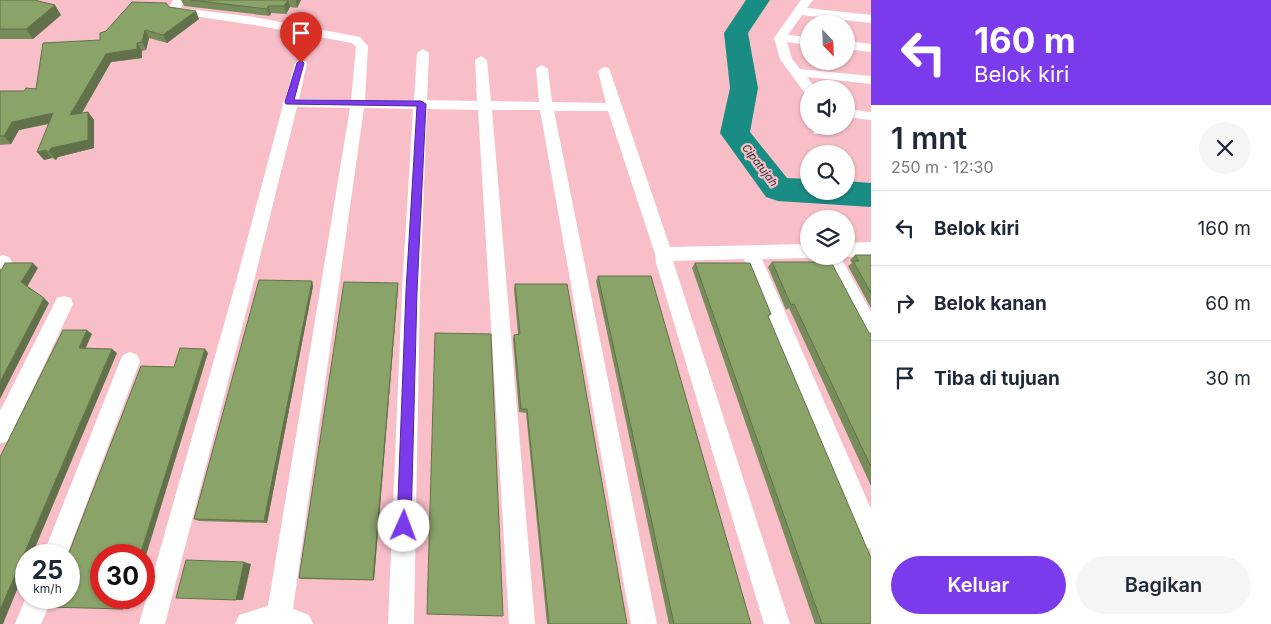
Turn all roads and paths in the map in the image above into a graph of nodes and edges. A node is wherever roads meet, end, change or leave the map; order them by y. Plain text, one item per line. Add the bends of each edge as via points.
1 (179, 0) edge
2 (807, 0) edge
3 (799, 11) junction
4 (871, 19) edge
5 (780, 38) junction
6 (800, 40) edge
7 (855, 46) edge
8 (871, 48) edge
9 (423, 53) dead end
10 (481, 60) dead end
11 (301, 63) dead end
12 (542, 69) dead end
13 (604, 71) dead end
14 (796, 72) junction
15 (802, 80) edge
16 (871, 80) edge
17 (289, 102) junction
18 (358, 102) junction
19 (421, 104) junction
20 (484, 105) junction
21 (546, 106) junction
22 (614, 107) junction
23 (855, 114) edge
24 (871, 116) edge
25 (871, 249) edge
26 (855, 250) edge
27 (800, 251) edge
28 (750, 252) junction
29 (664, 254) junction
30 (836, 265) edge
31 (64, 304) dead end
32 (871, 330) edge
33 (130, 361) dead end
34 (0, 433) edge
35 (871, 537) edge
36 (59, 544) edge
37 (34, 609) edge
38 (285, 622) edge
39 (28, 624) edge
40 (152, 624) edge
41 (248, 624) edge
42 (401, 624) edge
43 (522, 624) edge
44 (644, 624) edge
45 (777, 624) edge

1 - 18 street via 177,11 254,21 359,42 363,49
2 - 3 street
3 - 4 street
3 - 5 street
5 - 6 street
5 - 14 street via 786,58
7 - 8 street
9 - 19 street
10 - 20 street
11 - 17 street
12 - 21 street
13 - 22 street
14 - 15 street
14 - 16 street
17 - 18 street
17 - 40 street via 243,289
18 - 19 street
18 - 38 street
19 - 20 street
19 - 42 street via 411,291
20 - 21 street
20 - 43 street
21 - 22 street
21 - 44 street
22 - 29 street
23 - 24 street
25 - 26 street
27 - 28 street
28 - 29 street
28 - 35 street
29 - 45 street
30 - 32 street
31 - 34 street
33 - 36 street
37 - 39 street
38 - 41 street

